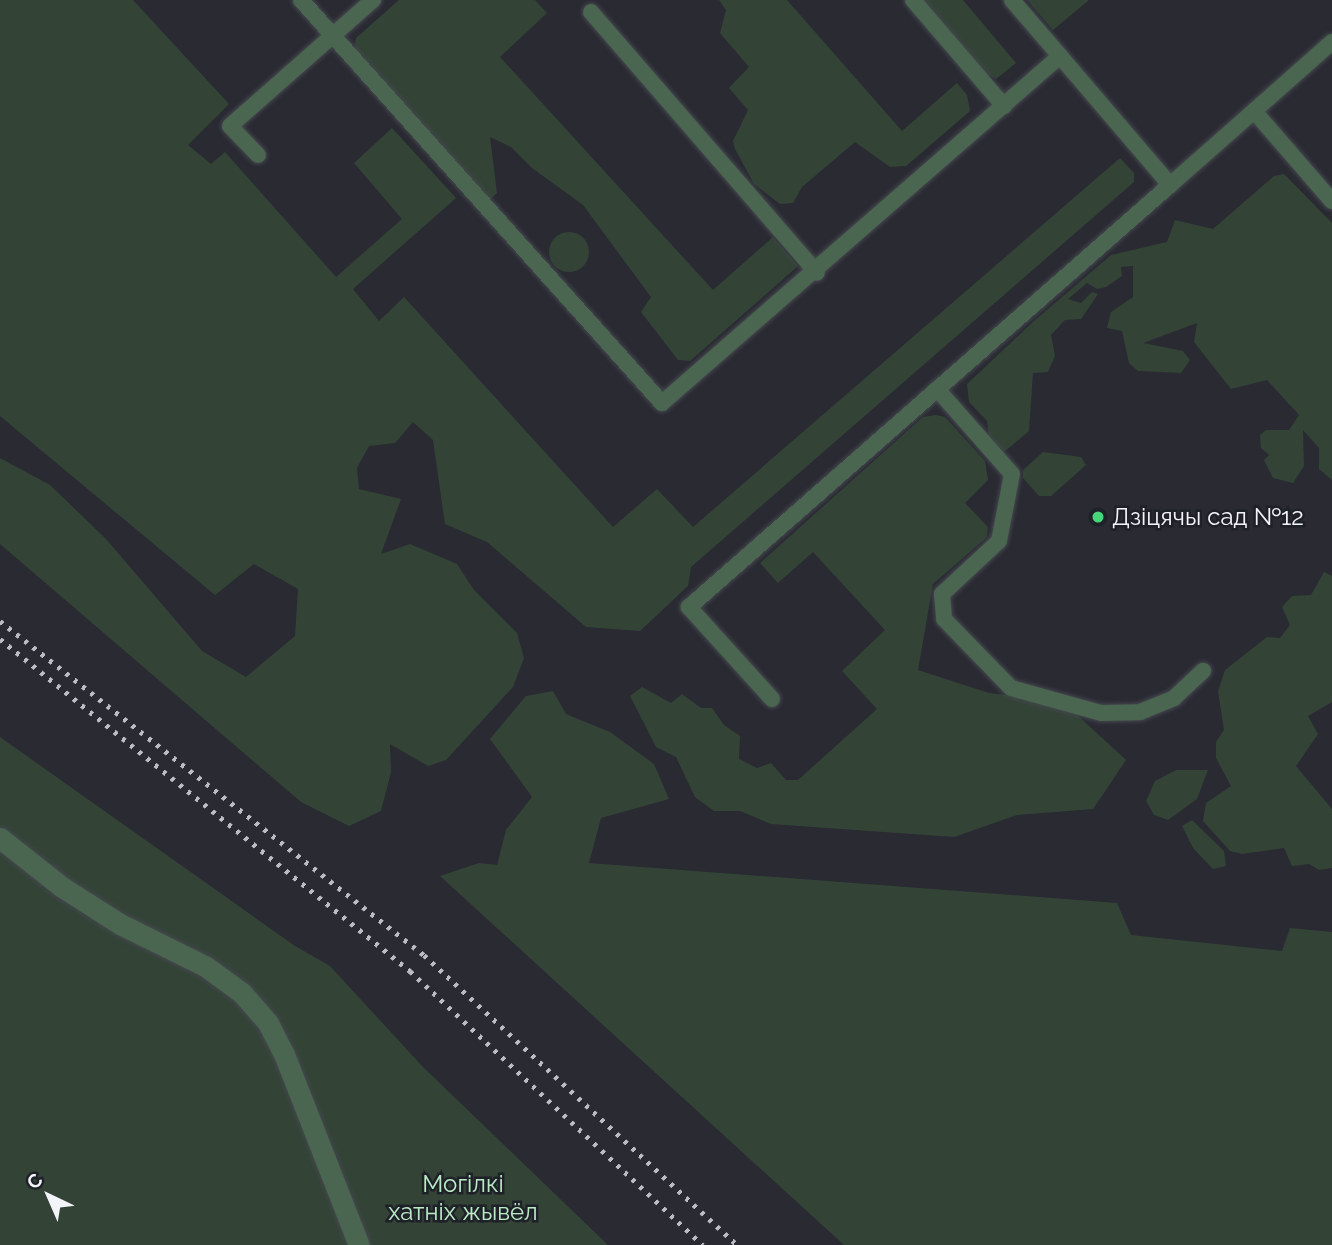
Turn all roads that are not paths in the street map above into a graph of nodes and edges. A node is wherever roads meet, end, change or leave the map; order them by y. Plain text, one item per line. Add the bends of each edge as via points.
1 (301, 0) edge
2 (373, 0) edge
3 (913, 0) edge
4 (1012, 0) edge
5 (591, 12) dead end
6 (333, 34) junction
7 (1332, 42) edge
8 (1060, 56) junction
9 (1004, 106) junction
10 (1254, 111) junction
11 (258, 155) dead end
12 (1170, 185) junction
13 (1332, 201) edge
14 (817, 273) junction
15 (937, 389) junction
16 (1203, 671) dead end
17 (772, 699) dead end
18 (3, 847) edge
19 (359, 1245) edge

1 - 6 lane
2 - 6 lane
3 - 9 lane
4 - 8 lane
5 - 14 lane
6 - 11 lane via 230,126
6 - 14 lane via 504,232 662,404
7 - 10 lane
8 - 9 lane
8 - 12 lane
9 - 14 lane
10 - 12 lane
10 - 13 lane
12 - 15 lane
15 - 16 lane via 1012,474 999,541 942,593 944,619 1011,688 1090,711 1140,712 1174,698
15 - 17 lane via 689,607
18 - 19 street via 120,924 205,966 242,993 268,1023 284,1054

